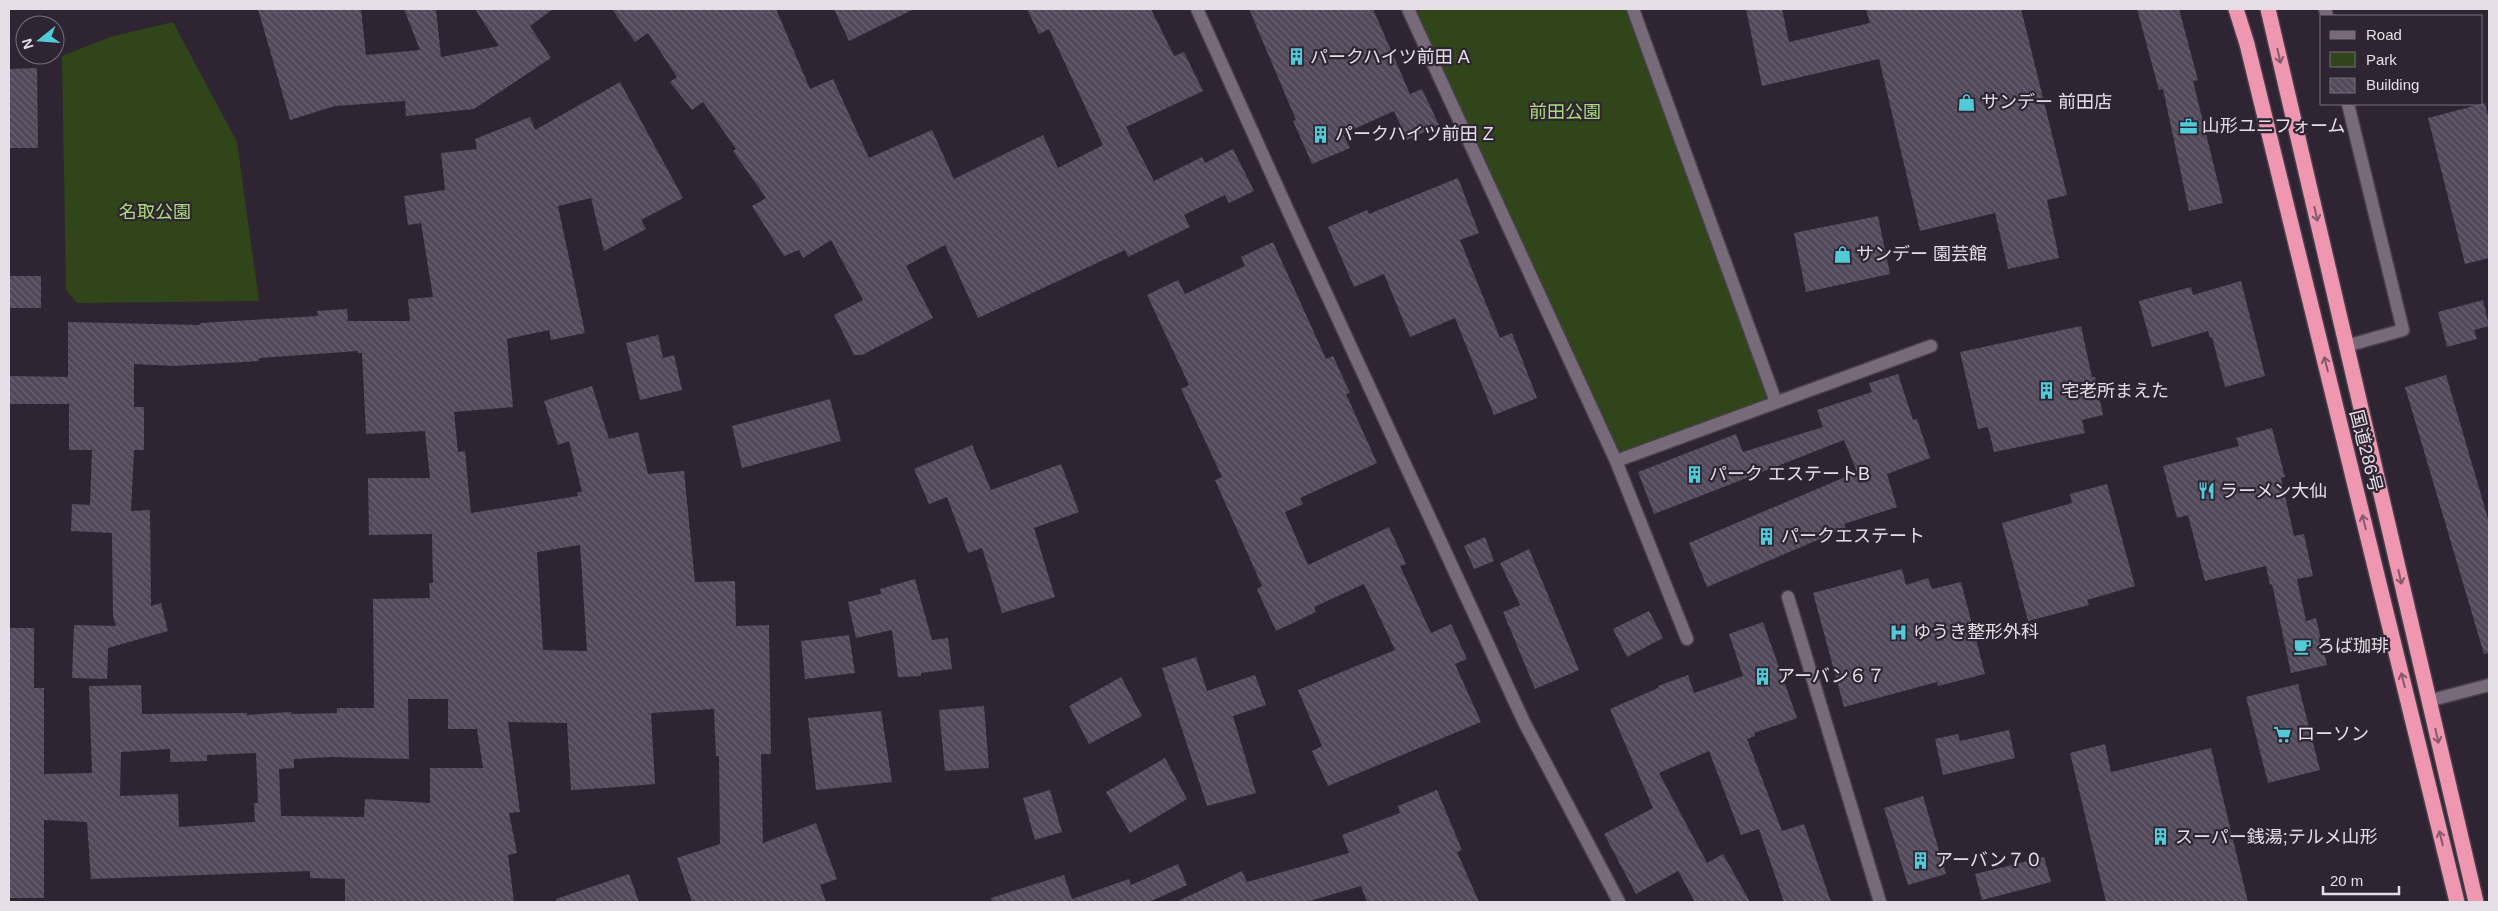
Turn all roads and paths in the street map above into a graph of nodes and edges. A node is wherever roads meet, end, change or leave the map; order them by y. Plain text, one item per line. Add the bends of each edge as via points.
1 (1198, 9) edge
2 (1408, 9) edge
3 (1633, 9) edge
4 (2236, 9) edge
5 (2268, 9) edge
6 (2348, 105) edge
7 (1931, 346) dead end
8 (2346, 346) junction
9 (1776, 402) junction
10 (1616, 461) junction
11 (1788, 597) dead end
12 (1687, 639) dead end
13 (2489, 685) edge
14 (2428, 701) junction
15 (1619, 902) edge
16 (1880, 902) edge
17 (2457, 902) edge
18 (2476, 902) edge

1 - 15 street via 1524,722
2 - 10 street
3 - 9 street
17 -> 4 highway, 国道286号 via 2250,53
5 -> 8 highway, 国道286号
6 - 8 street via 2403,330
7 - 9 street
8 -> 14 highway, 国道286号
9 - 10 street
10 - 12 street
11 - 16 street
13 - 14 street
14 -> 18 highway, 国道286号

